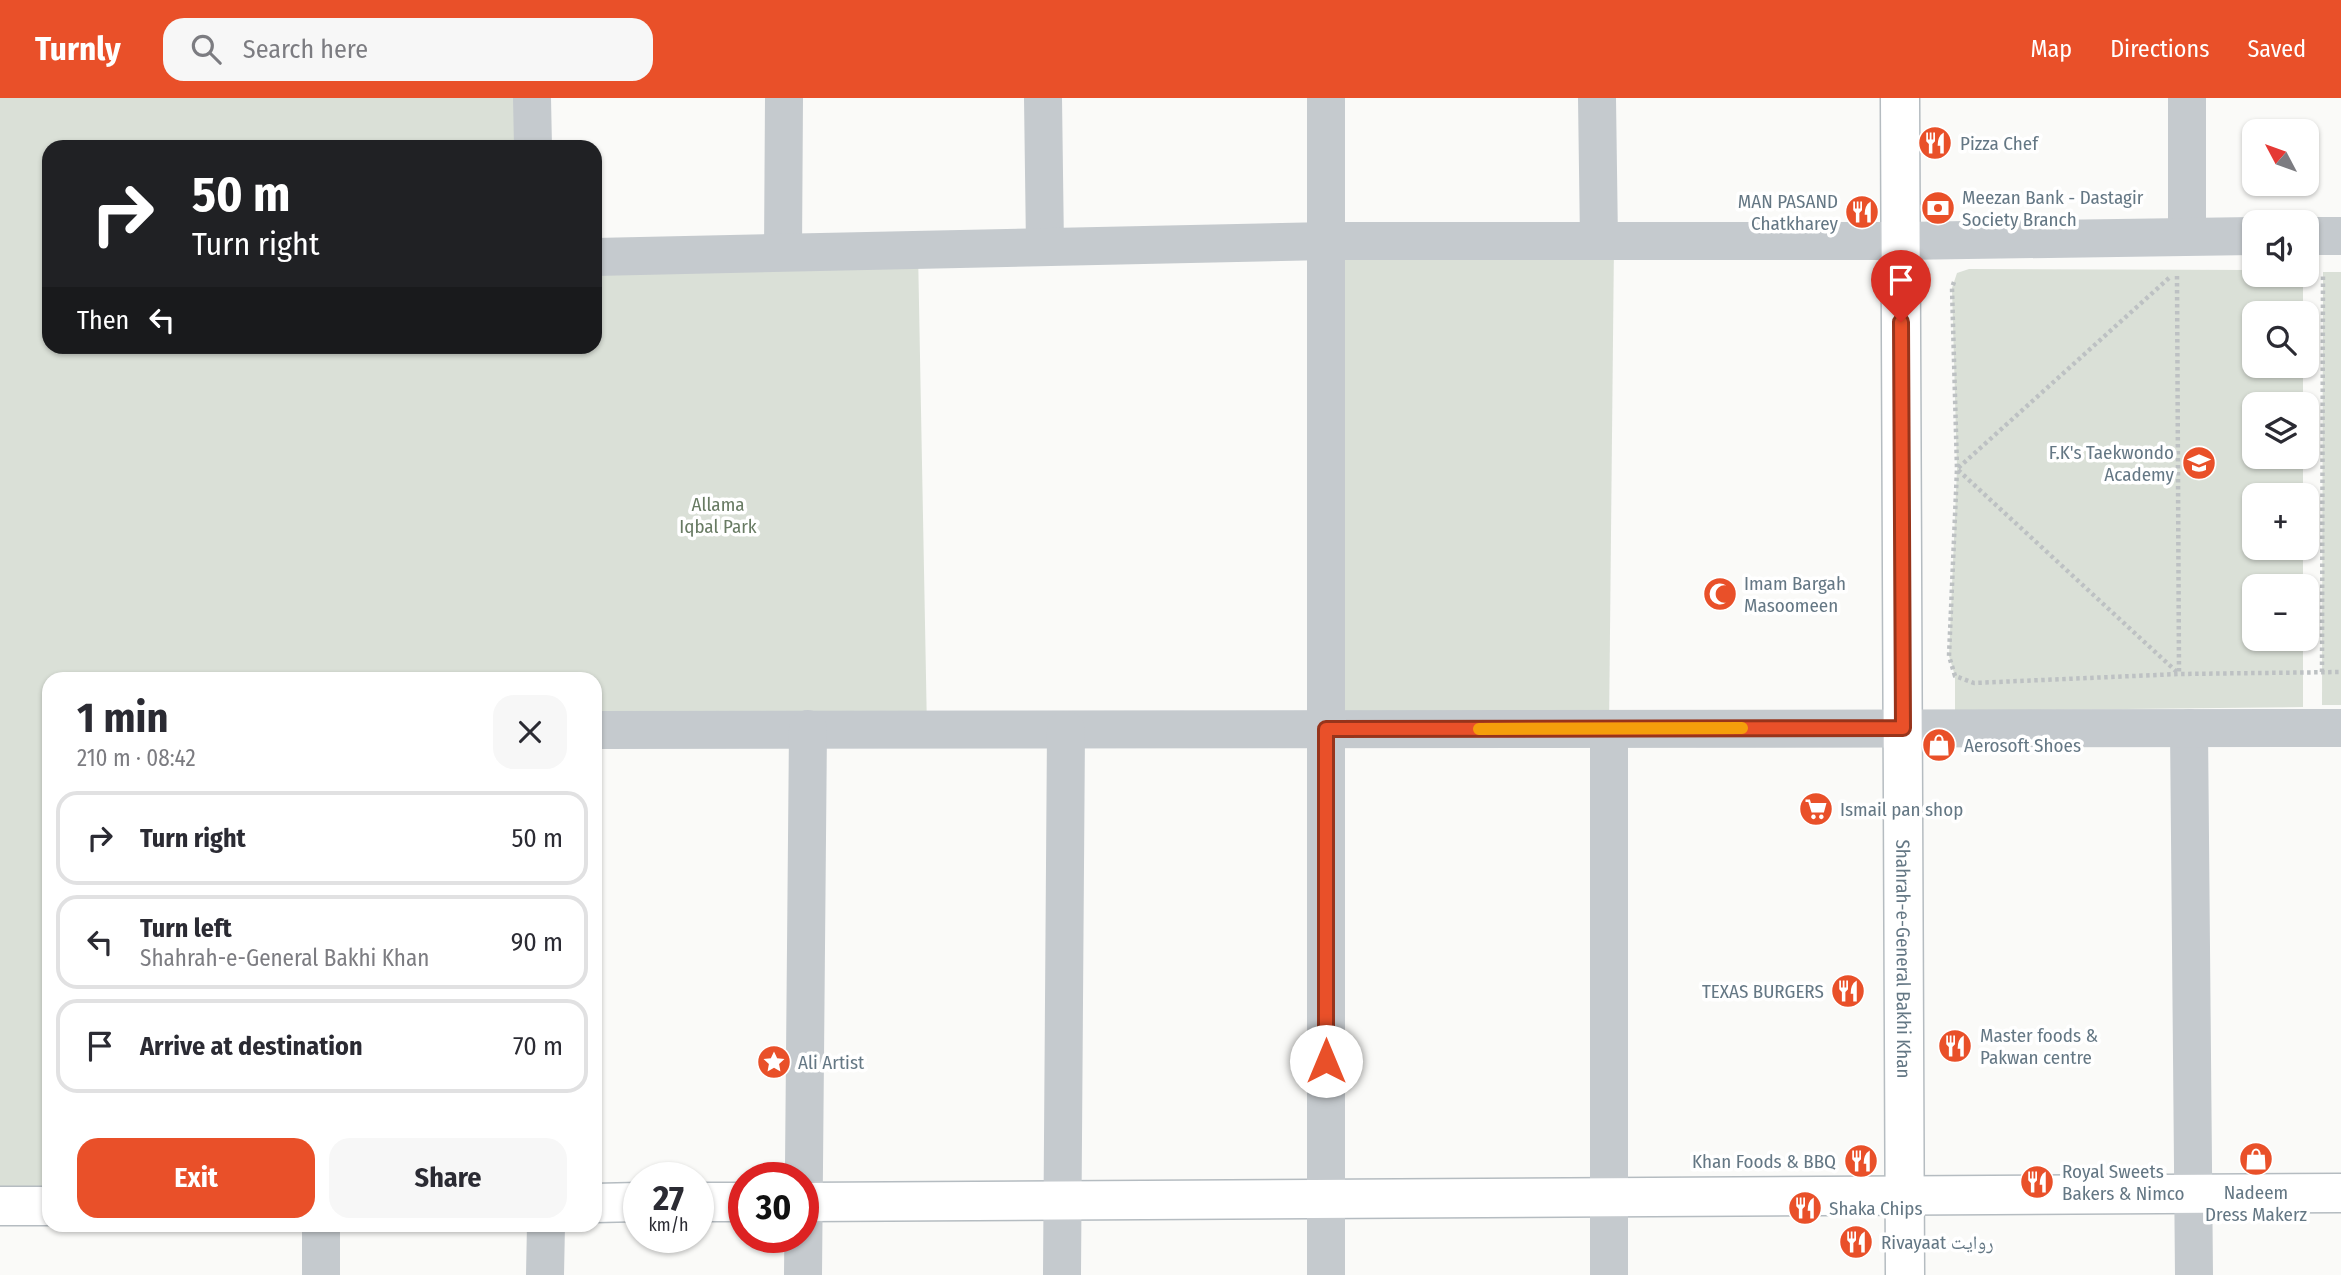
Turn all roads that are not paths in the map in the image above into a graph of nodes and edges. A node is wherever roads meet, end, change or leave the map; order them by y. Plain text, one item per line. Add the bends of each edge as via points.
1 (533, 98) edge
2 (784, 98) edge
3 (1043, 98) edge
4 (1326, 98) edge
5 (1597, 98) edge
6 (1900, 98) edge
7 (2187, 98) edge
8 (533, 140) edge
9 (2188, 236) junction
10 (2242, 236) edge
11 (2319, 236) edge
12 (2341, 236) edge
13 (1326, 241) junction
14 (1599, 241) junction
15 (1901, 241) junction
16 (1045, 247) junction
17 (783, 252) junction
18 (602, 257) edge
19 (1903, 728) junction
20 (2189, 728) junction
21 (2341, 728) edge
22 (808, 729) junction
23 (1326, 729) junction
24 (1609, 729) junction
25 (602, 730) edge
26 (1066, 730) junction
27 (803, 1162) edge
28 (2341, 1194) edge
29 (2193, 1195) junction
30 (1905, 1196) junction
31 (1609, 1197) junction
32 (1326, 1199) junction
33 (1063, 1200) junction
34 (623, 1202) edge
35 (819, 1202) edge
36 (602, 1203) edge
37 (0, 1206) edge
38 (42, 1206) edge
39 (321, 1232) edge
40 (546, 1232) edge
41 (803, 1253) edge
42 (321, 1275) edge
43 (545, 1275) edge
44 (803, 1275) edge
45 (1062, 1275) edge
46 (1326, 1275) edge
47 (1609, 1275) edge
48 (1905, 1275) edge
49 (2194, 1275) edge

1 - 8 street
2 - 17 street
3 - 16 street
4 - 13 street
5 - 14 street
6 - 15 street, Shahrah-e-General Bakhi Khan
7 - 9 street
9 - 10 street
9 - 15 street
11 - 12 street
13 - 14 street
13 - 16 street
13 - 23 street
14 - 15 street
15 - 19 street, Shahrah-e-General Bakhi Khan
16 - 17 street
17 - 18 street
19 - 20 street
19 - 24 street
19 - 30 street, Shahrah-e-General Bakhi Khan
20 - 21 street
20 - 29 street
22 - 25 street
22 - 26 street
22 - 27 street
23 - 24 street
23 - 26 street
23 - 32 street
24 - 31 street
26 - 33 street
28 - 29 street
29 - 30 street
29 - 49 street
30 - 31 street
30 - 48 street, Shahrah-e-General Bakhi Khan
31 - 32 street
31 - 47 street
32 - 33 street
32 - 46 street
33 - 35 street
33 - 45 street
34 - 36 street
37 - 38 street
39 - 42 street
40 - 43 street
41 - 44 street

